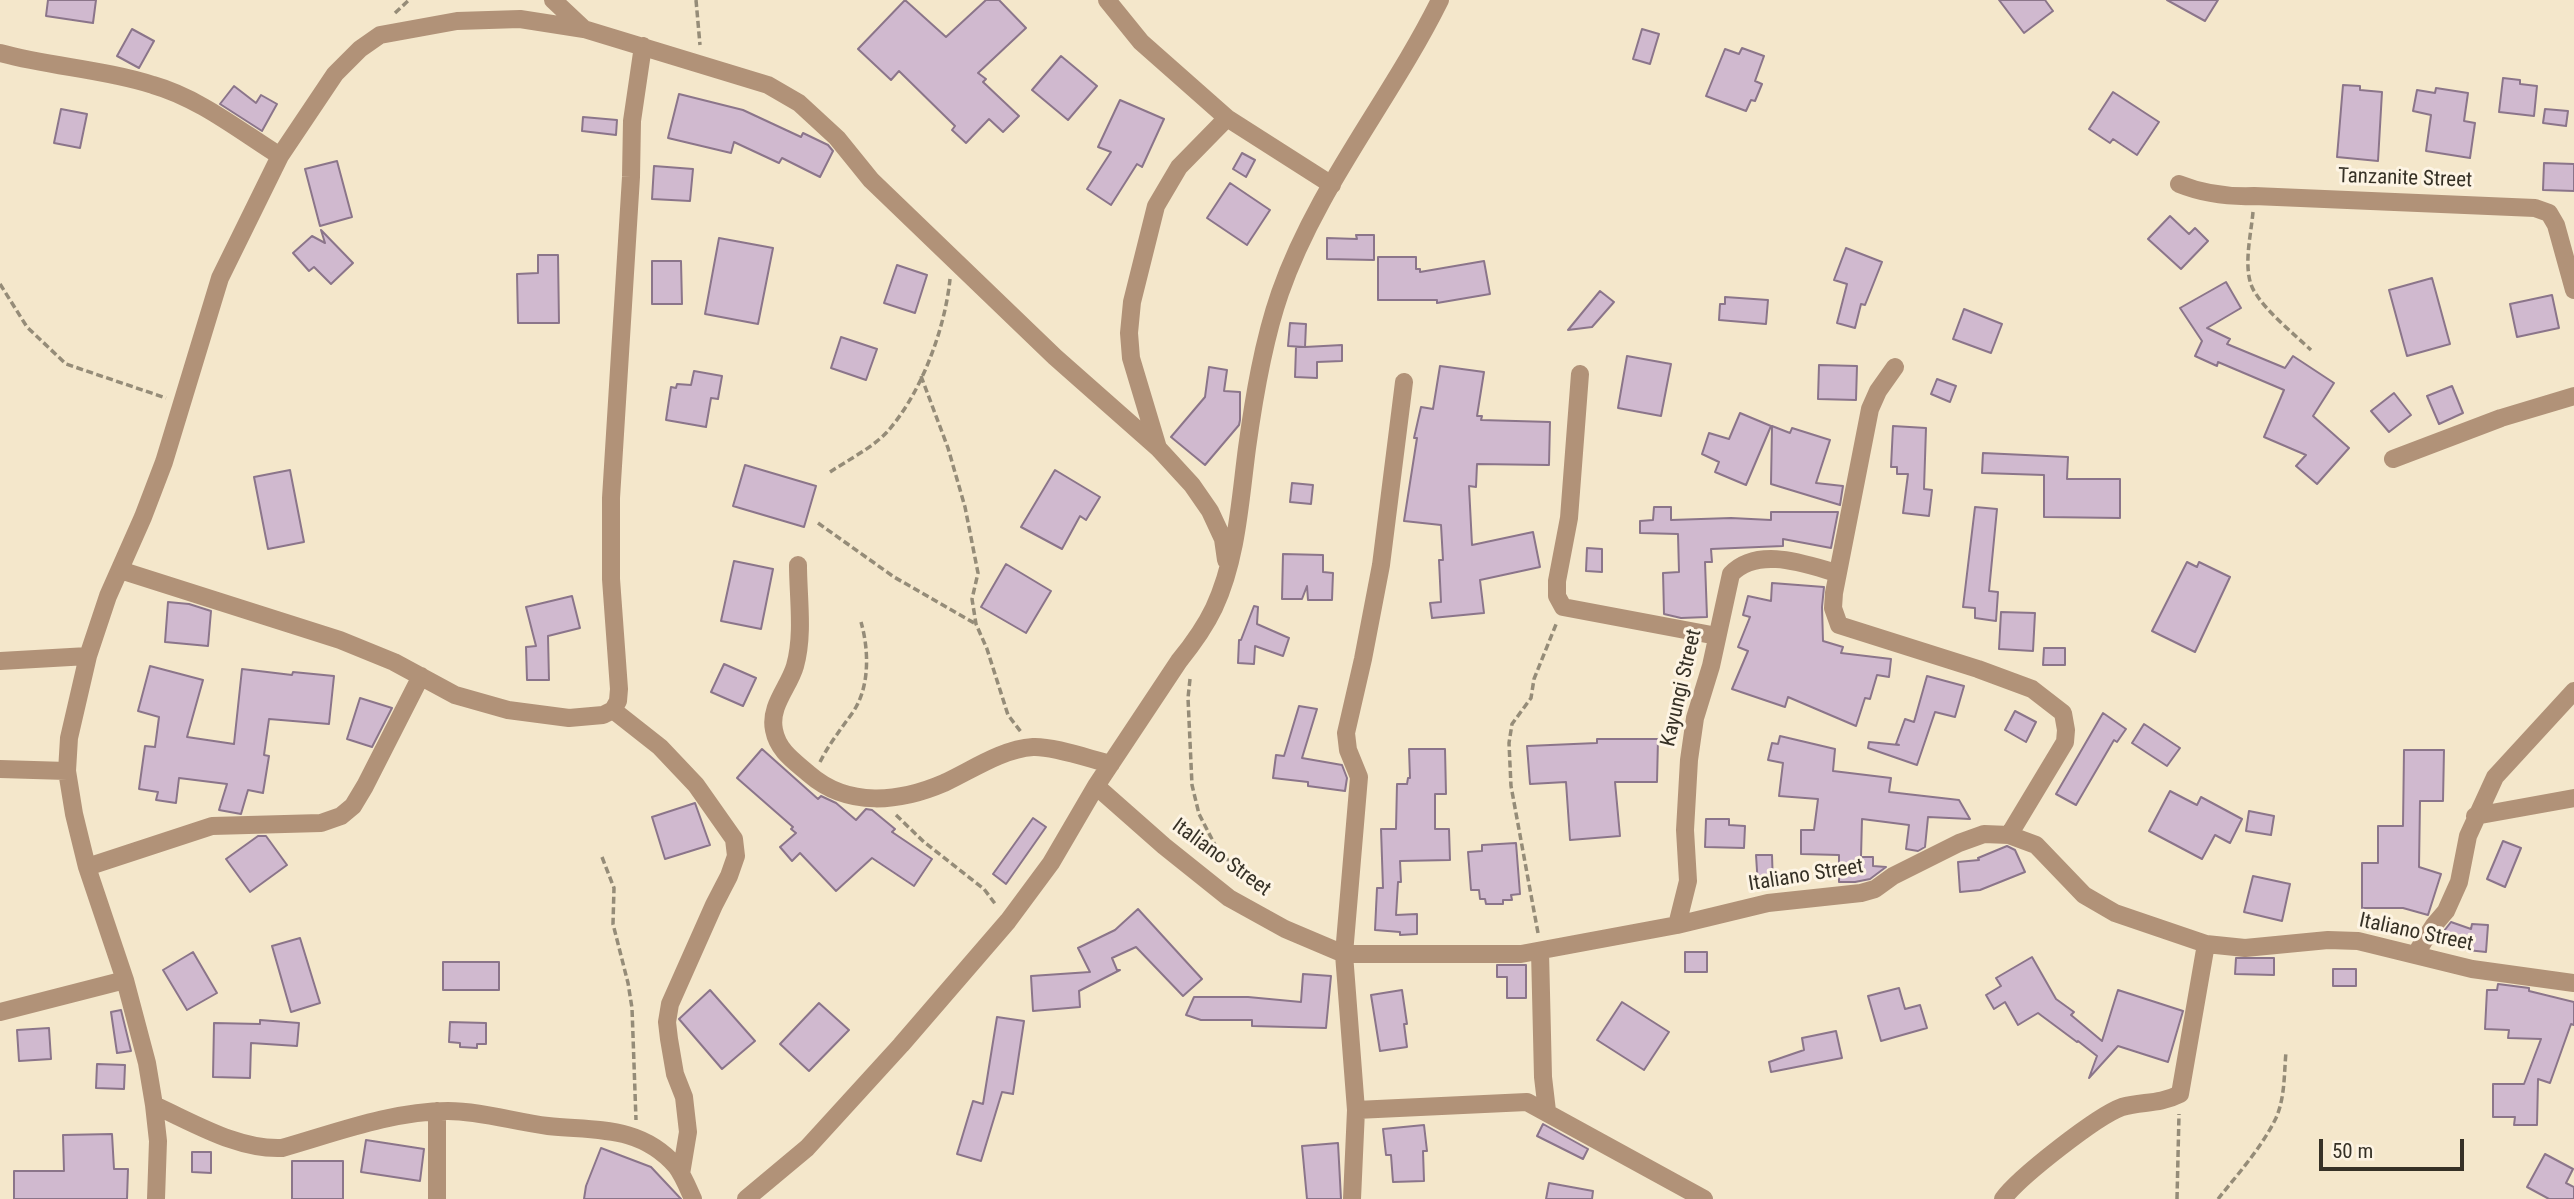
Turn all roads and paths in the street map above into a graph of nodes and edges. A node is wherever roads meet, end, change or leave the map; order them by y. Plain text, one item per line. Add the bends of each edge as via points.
1 (553, 0) edge
2 (696, 0) edge
3 (1107, 0) edge
4 (1440, 0) edge
5 (584, 29) junction
6 (643, 46) junction
7 (0, 53) edge
8 (702, 65) junction
9 (1227, 118) junction
10 (280, 156) junction
11 (2179, 184) dead end
12 (1332, 186) junction
13 (2254, 196) junction
14 (952, 256) junction
15 (0, 284) edge
16 (2574, 290) edge
17 (2311, 350) dead end
18 (1895, 367) dead end
19 (1580, 373) dead end
20 (921, 376) junction
21 (1404, 383) dead end
22 (2574, 396) edge
23 (182, 404) junction
24 (1158, 448) junction
25 (2393, 459) dead end
26 (830, 472) dead end
27 (818, 523) dead end
28 (798, 565) dead end
29 (120, 570) junction
30 (1227, 570) junction
31 (1837, 572) junction
32 (1563, 607) junction
33 (861, 622) dead end
34 (976, 624) junction
35 (1717, 636) junction
36 (88, 656) junction
37 (0, 661) edge
38 (421, 676) junction
39 (1190, 676) dead end
40 (2574, 691) edge
41 (613, 710) junction
42 (1033, 747) junction
43 (1111, 764) junction
44 (0, 769) edge
45 (67, 772) junction
46 (813, 777) junction
47 (1096, 786) junction
48 (2574, 798) edge
49 (880, 799) junction
50 (2475, 816) junction
51 (2010, 835) junction
52 (601, 857) dead end
53 (87, 867) junction
54 (1260, 896) dead end
55 (1008, 921) junction
56 (1677, 925) junction
57 (2206, 944) junction
58 (1541, 951) junction
59 (1344, 954) junction
60 (2415, 955) junction
61 (125, 980) junction
62 (2574, 983) edge
63 (0, 1012) edge
64 (2286, 1052) dead end
65 (2180, 1094) junction
66 (154, 1105) junction
67 (1356, 1110) junction
68 (437, 1111) junction
69 (1546, 1111) junction
70 (635, 1136) junction
71 (681, 1174) junction
72 (156, 1199) edge
73 (437, 1199) edge
74 (692, 1199) edge
75 (746, 1199) edge
76 (1352, 1199) edge
77 (1704, 1199) edge
78 (2003, 1199) edge
79 (2177, 1199) edge
80 (2218, 1199) edge

1 - 5 street
2 - 8 path
3 - 9 street via 1141,41
4 - 12 street
5 - 6 street
5 - 10 street via 520,19 457,21 380,35 335,74
6 - 8 street
6 - 41 street via 632,121 611,498 619,689
7 - 10 street via 156,85
8 - 14 street via 768,85 799,103 837,138 871,180
9 - 12 street
9 - 24 street via 1180,167 1156,206 1132,302 1131,358
10 - 23 street via 220,278
11 - 13 street, Tanzanite Street via 2228,197
12 - 30 street via 1280,293 1263,362
13 - 16 street, Tanzanite Street via 2535,208 2549,213 2556,225
13 - 17 path via 2249,277 2255,293
14 - 20 path via 945,310
14 - 24 street
15 - 23 path via 27,327 66,364
18 - 31 street via 1870,409
19 - 32 street via 1569,518 1558,582 1557,596
20 - 26 path via 886,433
20 - 34 path via 965,507 978,573 972,599
21 - 59 street via 1381,565 1346,733 1359,777
22 - 25 street
23 - 29 street
24 - 30 street via 1210,511 1223,538
27 - 34 path via 894,577
28 - 46 street via 799,645 795,667 774,713 773,728 779,747
29 - 36 street
29 - 38 street via 340,640
30 - 43 street via 1201,631
31 - 35 street, Kayungi Street via 1776,559 1740,565 1731,574
31 - 51 street via 1833,608 1839,625 2032,689 2063,713 2065,742
32 - 35 street
32 - 58 path via 1531,698 1512,724 1509,743 1511,786
33 - 46 path via 867,663 863,685 854,710
34 - 42 path via 1008,715
35 - 56 street, Kayungi Street via 1689,760 1688,881
36 - 37 street
36 - 45 street via 69,738
38 - 41 street via 455,695 508,710 569,718
38 - 53 street via 365,786 341,816 321,823 212,826
39 - 54 path via 1192,785 1199,814 1216,847
40 - 50 street via 2495,777
41 - 71 street via 687,775 734,839 736,856 729,876 670,1004 667,1022 688,1132
42 - 43 street
42 - 49 street via 914,794
43 - 47 street
44 - 45 street
45 - 53 street
46 - 49 street via 847,796
47 - 55 street via 1051,863
47 - 59 street, Italiano Street via 1229,898
48 - 50 street
49 - 55 path via 924,842 984,889
50 - 60 street via 2459,882 2446,911
51 - 56 street, Italiano Street via 1984,834 1959,843 1875,889 1768,903
51 - 57 street, Italiano Street via 2036,845 2084,895 2115,913
52 - 70 path via 614,888 613,924 632,1008
53 - 61 street
55 - 75 street via 807,1148
56 - 58 street, Italiano Street
57 - 60 street, Italiano Street via 2245,948 2358,941
57 - 65 street
58 - 59 street, Italiano Street
58 - 69 street
59 - 67 street
60 - 62 street, Italiano Street via 2472,969
61 - 63 street
61 - 66 street
64 - 80 path via 2276,1118
65 - 78 street via 2163,1102 2121,1108 2098,1120 2034,1168
65 - 79 path
66 - 68 street via 220,1135 267,1149
66 - 72 street
67 - 69 street via 1527,1102
67 - 76 street
68 - 70 street
68 - 73 street
69 - 77 street
70 - 71 street
71 - 74 street

